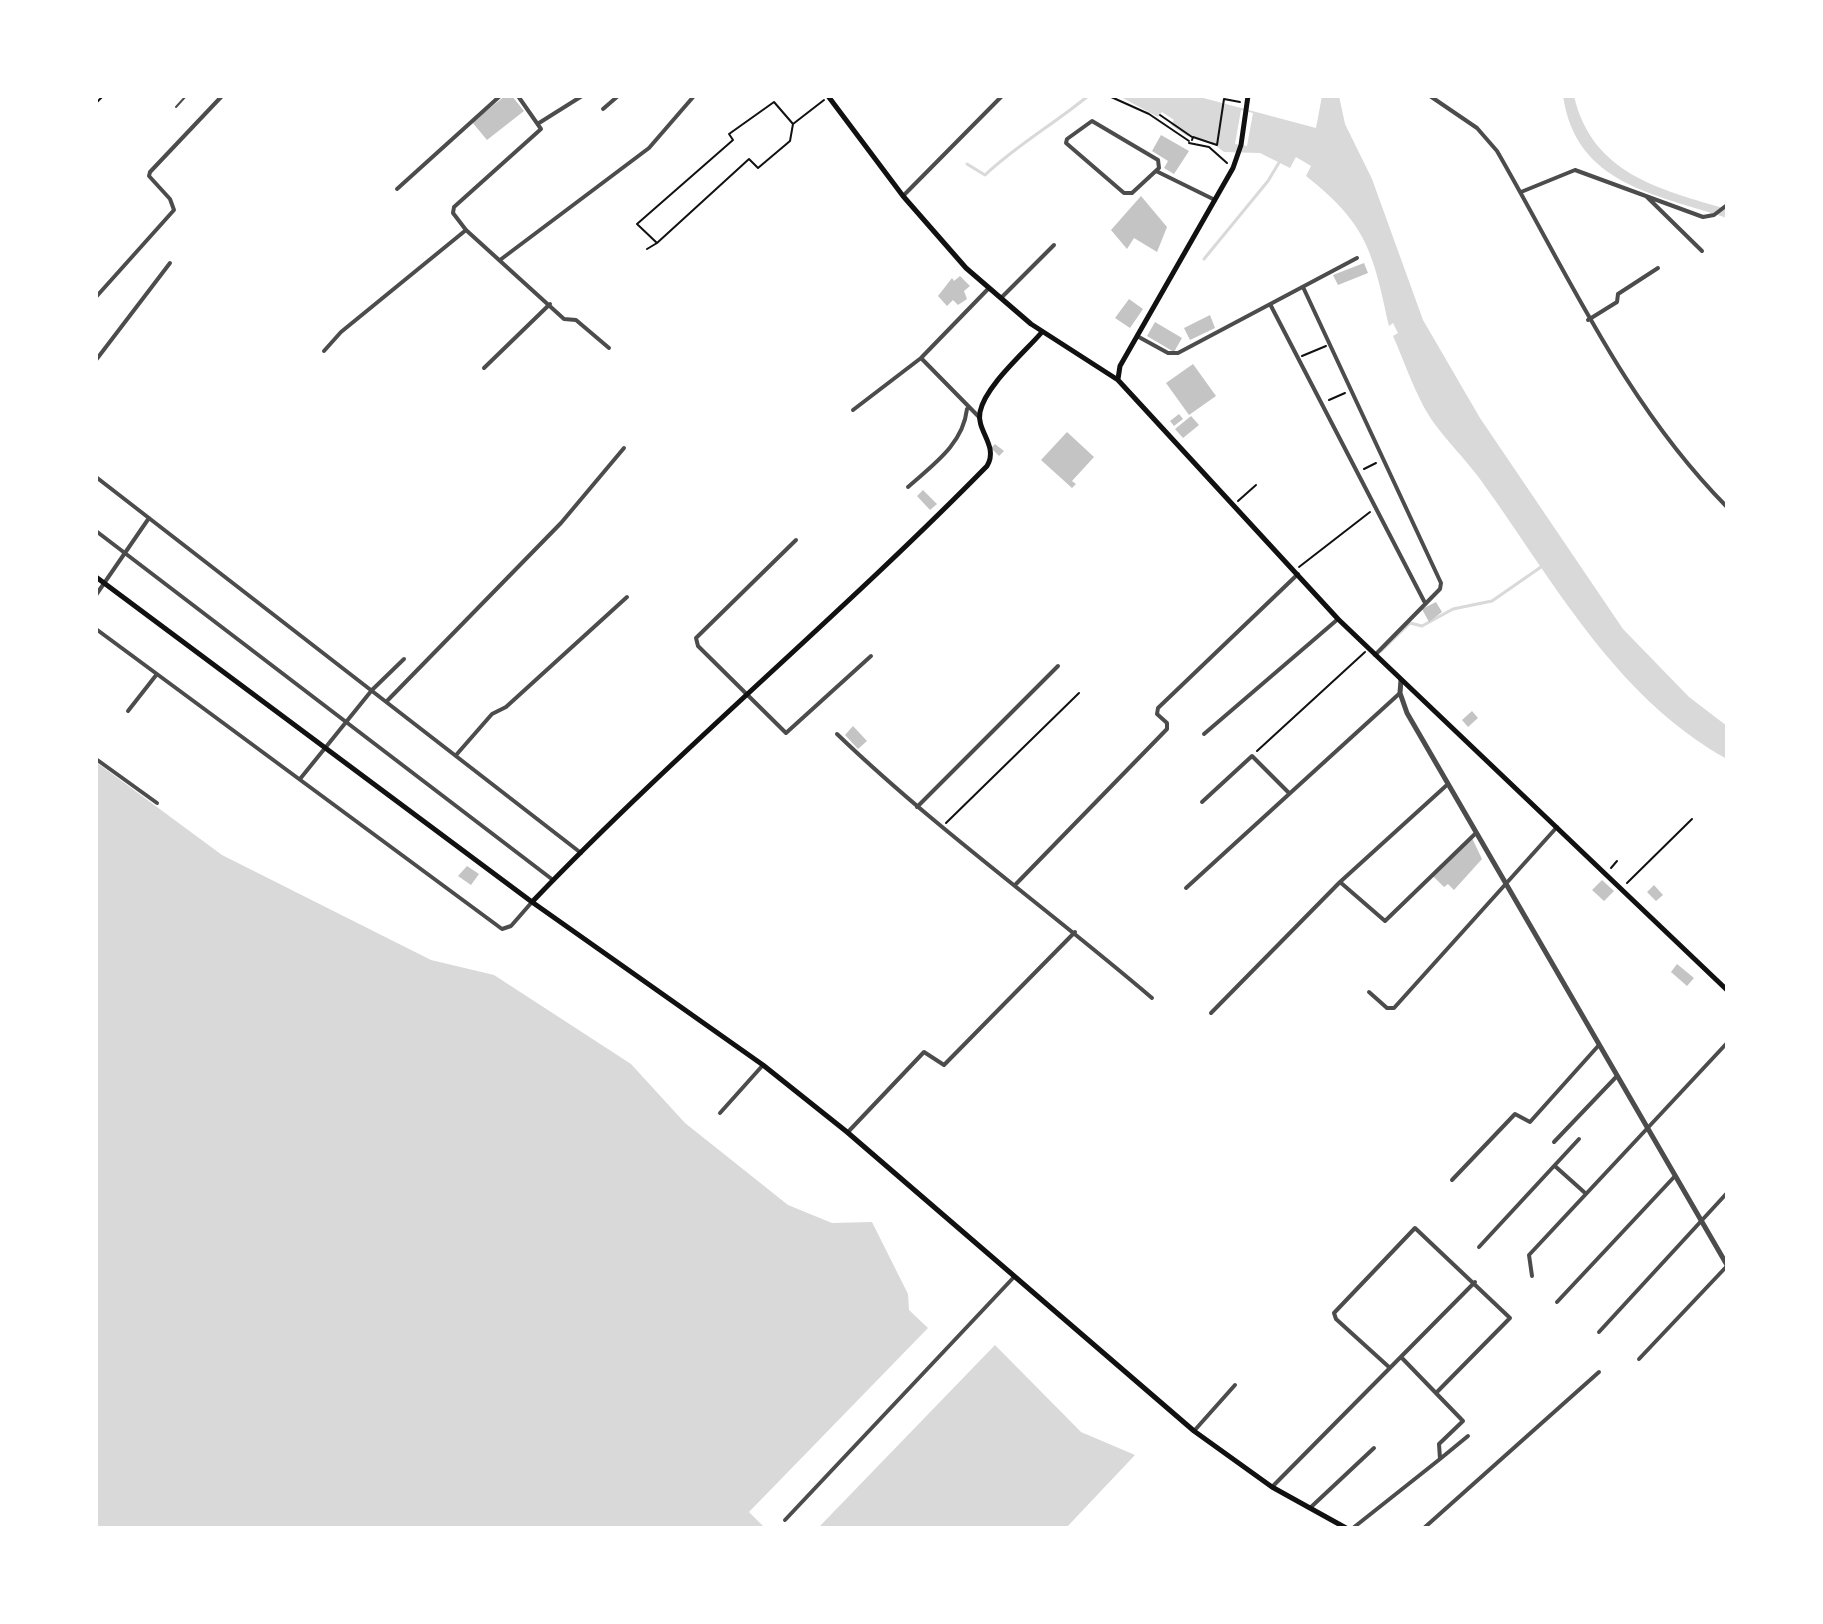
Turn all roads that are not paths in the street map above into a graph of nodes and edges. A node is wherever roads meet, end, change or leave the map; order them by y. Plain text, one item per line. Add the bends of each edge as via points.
1 (186, 96) edge
2 (222, 96) edge
3 (500, 96) edge
4 (518, 96) edge
5 (582, 96) edge
6 (618, 96) edge
7 (694, 96) edge
8 (1430, 96) edge
9 (828, 97) edge
10 (1003, 97) edge
11 (1248, 99) edge
12 (176, 107) dead end
13 (603, 109) dead end
14 (539, 123) junction
15 (1156, 171) junction
16 (397, 189) dead end
17 (1521, 192) junction
18 (1644, 194) junction
19 (903, 196) junction
20 (1216, 201) junction
21 (1727, 205) edge
22 (466, 230) junction
23 (1054, 245) dead end
24 (1702, 251) dead end
25 (1357, 258) dead end
26 (500, 260) junction
27 (170, 263) dead end
28 (1658, 268) dead end
29 (1303, 287) junction
30 (988, 289) junction
31 (96, 297) edge
32 (1000, 300) junction
33 (550, 304) junction
34 (1270, 304) junction
35 (1588, 320) junction
36 (1042, 332) junction
37 (1137, 336) junction
38 (609, 348) dead end
39 (324, 351) dead end
40 (921, 358) junction
41 (96, 360) edge
42 (484, 368) dead end
43 (1118, 380) junction
44 (967, 409) junction
45 (853, 410) dead end
46 (979, 417) junction
47 (624, 448) dead end
48 (96, 477) edge
49 (908, 487) dead end
50 (1727, 507) edge
51 (149, 518) junction
52 (96, 531) edge
53 (796, 540) dead end
54 (125, 554) junction
55 (1296, 572) junction
56 (96, 577) edge
57 (105, 584) junction
58 (96, 595) edge
59 (627, 597) dead end
60 (1424, 601) junction
61 (1338, 619) junction
62 (96, 629) edge
63 (1375, 655) junction
64 (871, 656) dead end
65 (404, 659) dead end
66 (1058, 666) dead end
67 (157, 674) junction
68 (1401, 680) junction
69 (372, 690) junction
70 (747, 693) junction
71 (1400, 693) junction
72 (387, 701) junction
73 (128, 711) dead end
74 (347, 721) junction
75 (837, 734) dead end
76 (1204, 734) dead end
77 (325, 749) junction
78 (457, 754) junction
79 (96, 759) edge
80 (300, 779) junction
81 (1448, 784) junction
82 (1289, 793) junction
83 (1202, 802) dead end
84 (157, 803) dead end
85 (917, 807) junction
86 (1557, 827) junction
87 (1476, 833) junction
88 (581, 853) junction
89 (553, 880) junction
90 (1340, 882) junction
91 (1016, 884) junction
92 (1506, 885) junction
93 (1186, 888) dead end
94 (532, 902) junction
95 (1075, 932) junction
96 (1727, 990) edge
97 (1369, 992) dead end
98 (1152, 998) dead end
99 (1211, 1013) dead end
100 (1727, 1043) edge
101 (1599, 1045) junction
102 (763, 1065) junction
103 (1617, 1076) junction
104 (720, 1113) dead end
105 (1647, 1128) junction
106 (847, 1132) junction
107 (1579, 1139) dead end
108 (1554, 1142) dead end
109 (1556, 1167) junction
110 (1675, 1176) junction
111 (1452, 1180) dead end
112 (1584, 1193) junction
113 (1727, 1193) edge
114 (1701, 1220) junction
115 (1479, 1247) dead end
116 (1727, 1266) edge
117 (1015, 1276) junction
118 (1532, 1276) dead end
119 (1475, 1282) junction
120 (1557, 1302) dead end
121 (1599, 1332) dead end
122 (1401, 1357) junction
123 (1639, 1359) dead end
124 (1390, 1368) junction
125 (1599, 1372) dead end
126 (1235, 1385) dead end
127 (1437, 1392) junction
128 (1194, 1431) junction
129 (1468, 1436) dead end
130 (1374, 1448) dead end
131 (1440, 1459) junction
132 (1272, 1487) junction
133 (1310, 1508) junction
134 (785, 1520) dead end
135 (1346, 1528) edge
136 (1353, 1528) edge
137 (1424, 1528) edge

1 - 12 lane
2 - 31 street via 150,172 174,210
3 - 16 street
4 - 14 street
5 - 14 street
6 - 13 street
7 - 26 street via 649,148
8 - 17 street via 1482,133
9 - 19 main road
10 - 19 street
11 - 20 main road via 1241,145
14 - 22 street via 540,130 452,211
15 - 15 street via 1158,160 1092,121 1066,140 1127,194
15 - 20 street
17 - 18 street via 1575,170
17 - 35 street
18 - 21 street via 1700,216 1714,215
18 - 24 street
19 - 30 main road
20 - 37 main road
22 - 26 street
22 - 39 street
23 - 32 street
25 - 29 street
26 - 33 street
27 - 41 street
28 - 35 street
29 - 34 street
29 - 60 street via 1441,586
30 - 32 main road
30 - 40 street
32 - 36 main road
33 - 38 street
33 - 42 street
34 - 37 street via 1174,354
34 - 60 street
35 - 50 street via 1644,408
36 - 43 main road
36 - 46 main road via 987,395
37 - 43 main road
40 - 44 street
40 - 45 street
43 - 55 main road
44 - 46 street
44 - 49 street via 956,441
46 - 70 main road via 992,455 987,466
47 - 72 street via 561,523
48 - 51 street
51 - 54 street
51 - 69 street
52 - 54 street
53 - 70 street via 696,638
54 - 57 street
54 - 74 street
55 - 61 main road
55 - 91 street via 1158,708 1167,729
56 - 57 main road
57 - 58 street
57 - 77 main road
59 - 78 street via 492,714
60 - 63 street
61 - 63 main road
61 - 76 street
62 - 67 street
63 - 68 main road
64 - 70 street via 786,733
65 - 69 street
66 - 85 street
67 - 73 street
67 - 80 street
68 - 71 street
68 - 86 main road
69 - 72 street
69 - 74 street
70 - 88 main road
71 - 81 street
71 - 82 street
72 - 78 street
74 - 77 street
74 - 89 street
75 - 85 street
77 - 80 street
77 - 94 main road
78 - 88 street
79 - 84 street
80 - 94 street via 502,929 509,929
81 - 87 street
81 - 90 street
82 - 83 street via 1252,756
82 - 93 street
85 - 91 street
86 - 92 street
86 - 96 main road
87 - 90 street via 1385,921
87 - 92 street
88 - 89 main road
89 - 94 main road
90 - 99 street
91 - 95 street
92 - 97 street via 1394,1008
92 - 101 street
94 - 102 main road
95 - 98 street
95 - 106 street via 944,1065 924,1052
100 - 105 street
101 - 103 street
101 - 111 street via 1530,1122 1518,1113 1511,1117
102 - 104 street
102 - 106 main road
103 - 105 street
103 - 108 street
105 - 110 street
105 - 112 street
106 - 117 main road
107 - 109 street
109 - 112 street
109 - 115 street
110 - 114 street
110 - 120 street
112 - 118 street via 1529,1255
113 - 114 street
114 - 116 street
114 - 121 street
116 - 123 street
117 - 128 main road
117 - 134 street
119 - 122 street
119 - 124 street via 1412,1229 1334,1313
119 - 127 street via 1510,1320
122 - 124 street
122 - 127 street
124 - 132 street
125 - 137 street
126 - 128 street
127 - 131 street via 1463,1420 1439,1444
128 - 132 main road
129 - 131 street
130 - 133 street
131 - 136 street
132 - 133 main road
133 - 135 main road

